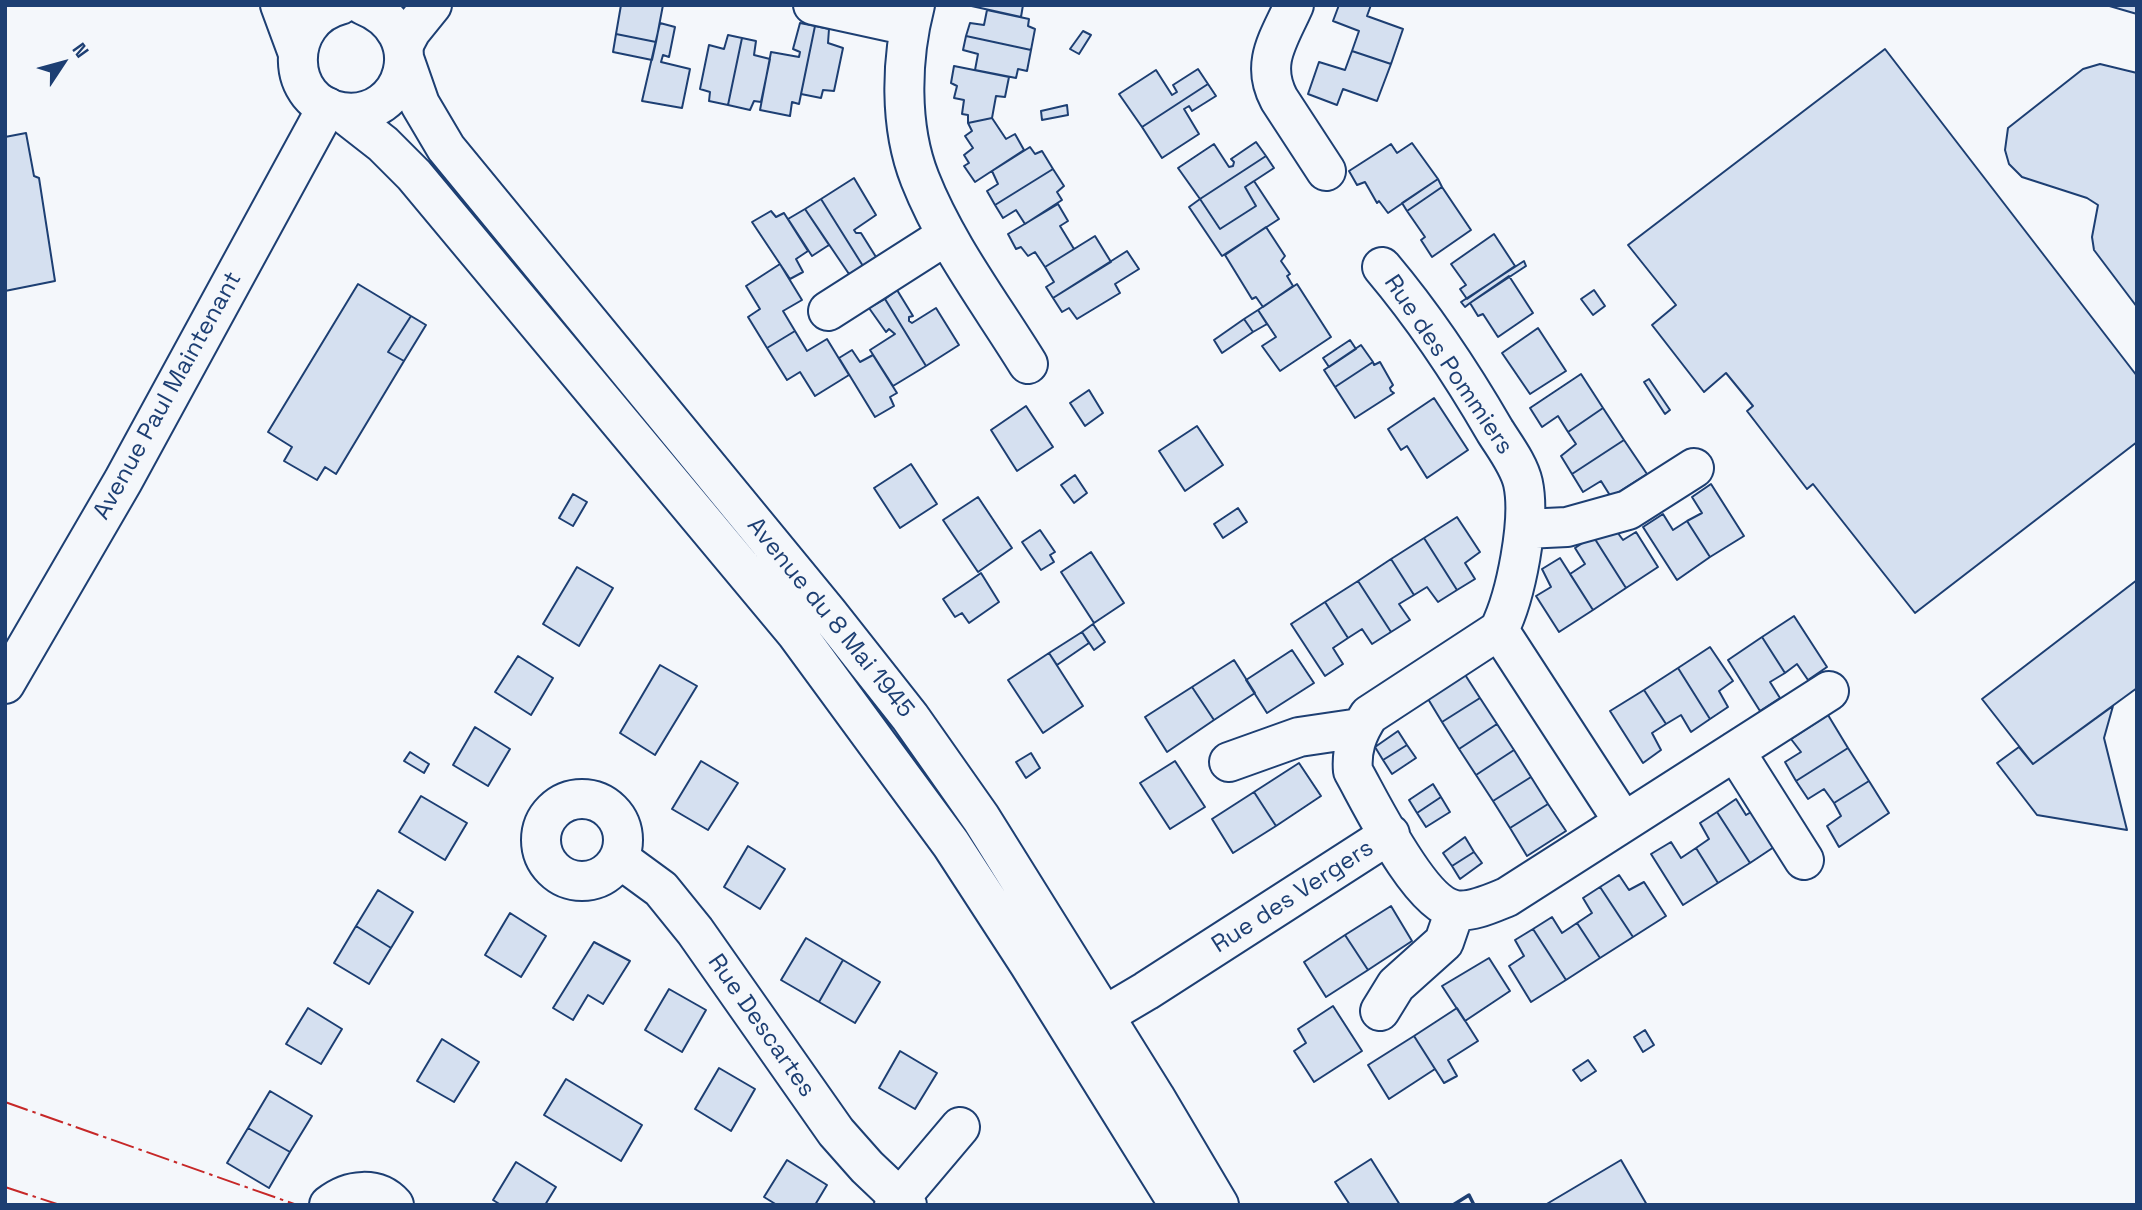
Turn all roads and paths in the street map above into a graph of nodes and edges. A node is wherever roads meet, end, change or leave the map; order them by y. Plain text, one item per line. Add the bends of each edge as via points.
1 (280, 5) edge
2 (340, 5) edge
3 (363, 5) edge
4 (432, 5) edge
5 (813, 5) edge
6 (1294, 5) edge
7 (912, 16) edge
8 (297, 51) junction
9 (404, 54) junction
10 (335, 109) junction
11 (1326, 171) dead end
12 (947, 235) junction
13 (1382, 267) dead end
14 (828, 311) dead end
15 (1028, 364) dead end
16 (1694, 468) dead end
17 (1525, 529) junction
18 (1499, 630) junction
19 (5, 684) edge
20 (1829, 691) dead end
21 (1360, 728) junction
22 (1735, 751) junction
23 (1229, 762) dead end
24 (1623, 821) junction
25 (1390, 835) junction
26 (620, 859) dead end
27 (1804, 860) dead end
28 (1455, 910) junction
29 (1380, 1011) dead end
30 (1089, 1025) junction
31 (960, 1127) dead end
32 (900, 1203) edge
33 (329, 1205) edge
34 (394, 1205) edge
35 (1179, 1205) edge
36 (1219, 1205) edge

1 - 8 street, Avenue du 8 Mai 1945
2 - 8 street via 310,23
3 - 9 street, Avenue du 8 Mai 1945 via 389,20
4 - 9 street via 411,31
5 - 7 street
6 - 11 street via 1271,59 1270,73 1279,99
7 - 12 street via 904,88 909,134 919,178
8 - 10 street, Avenue du 8 Mai 1945 via 303,84 313,98
9 - 10 street via 402,76 384,100 357,112
9 - 30 street, Avenue du 8 Mai 1945 via 420,104 446,148 910,717 981,818
10 - 19 street, Avenue Paul Maintenant
10 - 30 street, Avenue du 8 Mai 1945 via 383,144 414,175 796,633
12 - 14 street
12 - 15 street
13 - 17 street, Rue des Pommiers via 1410,300 1513,462 1526,497
16 - 17 street via 1628,510 1567,527
17 - 18 street, Rue des Pommiers via 1509,609
18 - 21 street via 1381,705
18 - 24 street
20 - 22 street
21 - 23 street via 1300,737
21 - 25 street via 1353,771
22 - 24 street
22 - 27 street
24 - 28 street via 1507,897
25 - 28 street, Rue des Vergers via 1412,874 1435,899
25 - 30 street, Rue des Vergers
26 - 32 street, Rue Descartes via 661,890 687,920 836,1132
28 - 29 street via 1444,942 1396,985
30 - 35 street, Avenue du 8 Mai 1945
30 - 36 street, Avenue du 8 Mai 1945
31 - 32 street
33 - 34 street via 359,1191 386,1195

